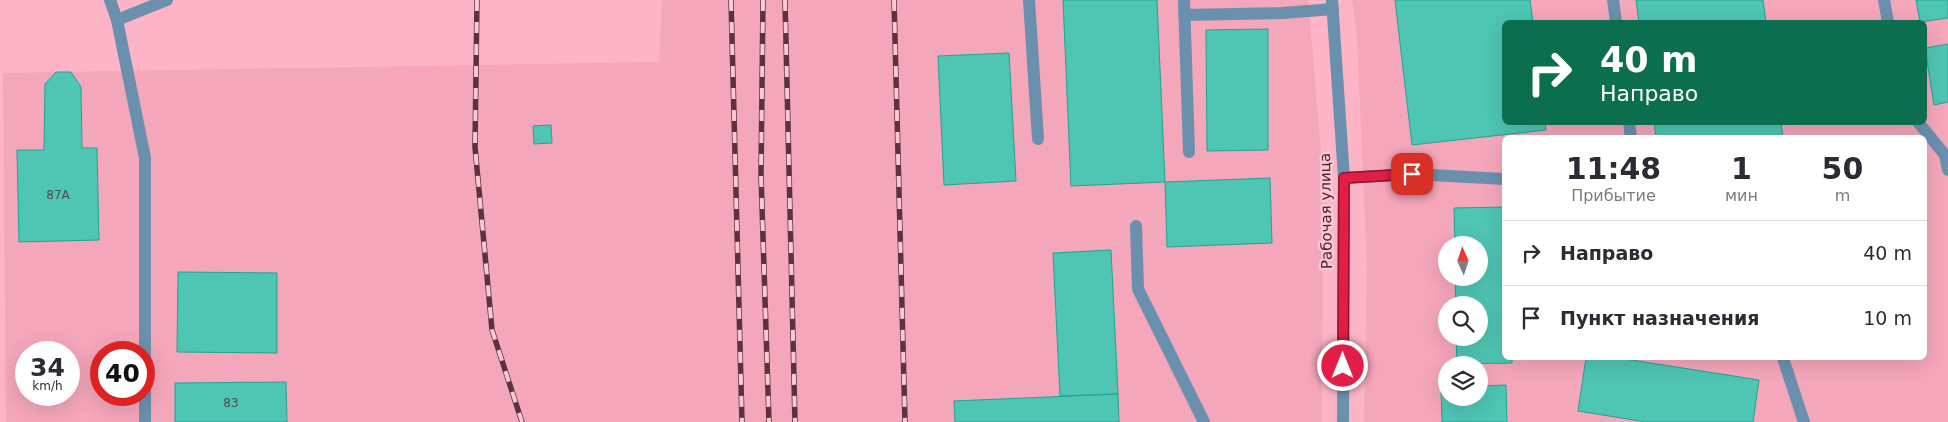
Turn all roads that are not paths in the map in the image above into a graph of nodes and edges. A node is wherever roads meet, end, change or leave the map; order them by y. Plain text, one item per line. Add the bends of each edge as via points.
1 (110, 0) edge
2 (168, 0) edge
3 (1029, 0) edge
4 (1184, 0) edge
5 (1613, 0) edge
6 (1884, 0) edge
7 (1333, 4) edge
8 (1184, 15) junction
9 (117, 20) junction
10 (1616, 20) edge
11 (1888, 20) edge
12 (1921, 125) edge
13 (1038, 139) dead end
14 (1189, 152) dead end
15 (1948, 170) edge
16 (1344, 178) junction
17 (1502, 179) edge
18 (1136, 226) dead end
19 (1784, 360) edge
20 (145, 422) edge
21 (1204, 422) edge
22 (1343, 422) edge
23 (1804, 422) edge

1 - 9 street
2 - 9 street
3 - 13 street
4 - 8 street
5 - 10 street
6 - 11 street
7 - 8 street via 1283,13
7 - 16 street, Рабочая улица
8 - 14 street
9 - 20 street via 145,158
12 - 15 street via 1946,155
16 - 17 street via 1412,174
16 - 22 street, Рабочая улица
18 - 21 street via 1138,289
19 - 23 street

